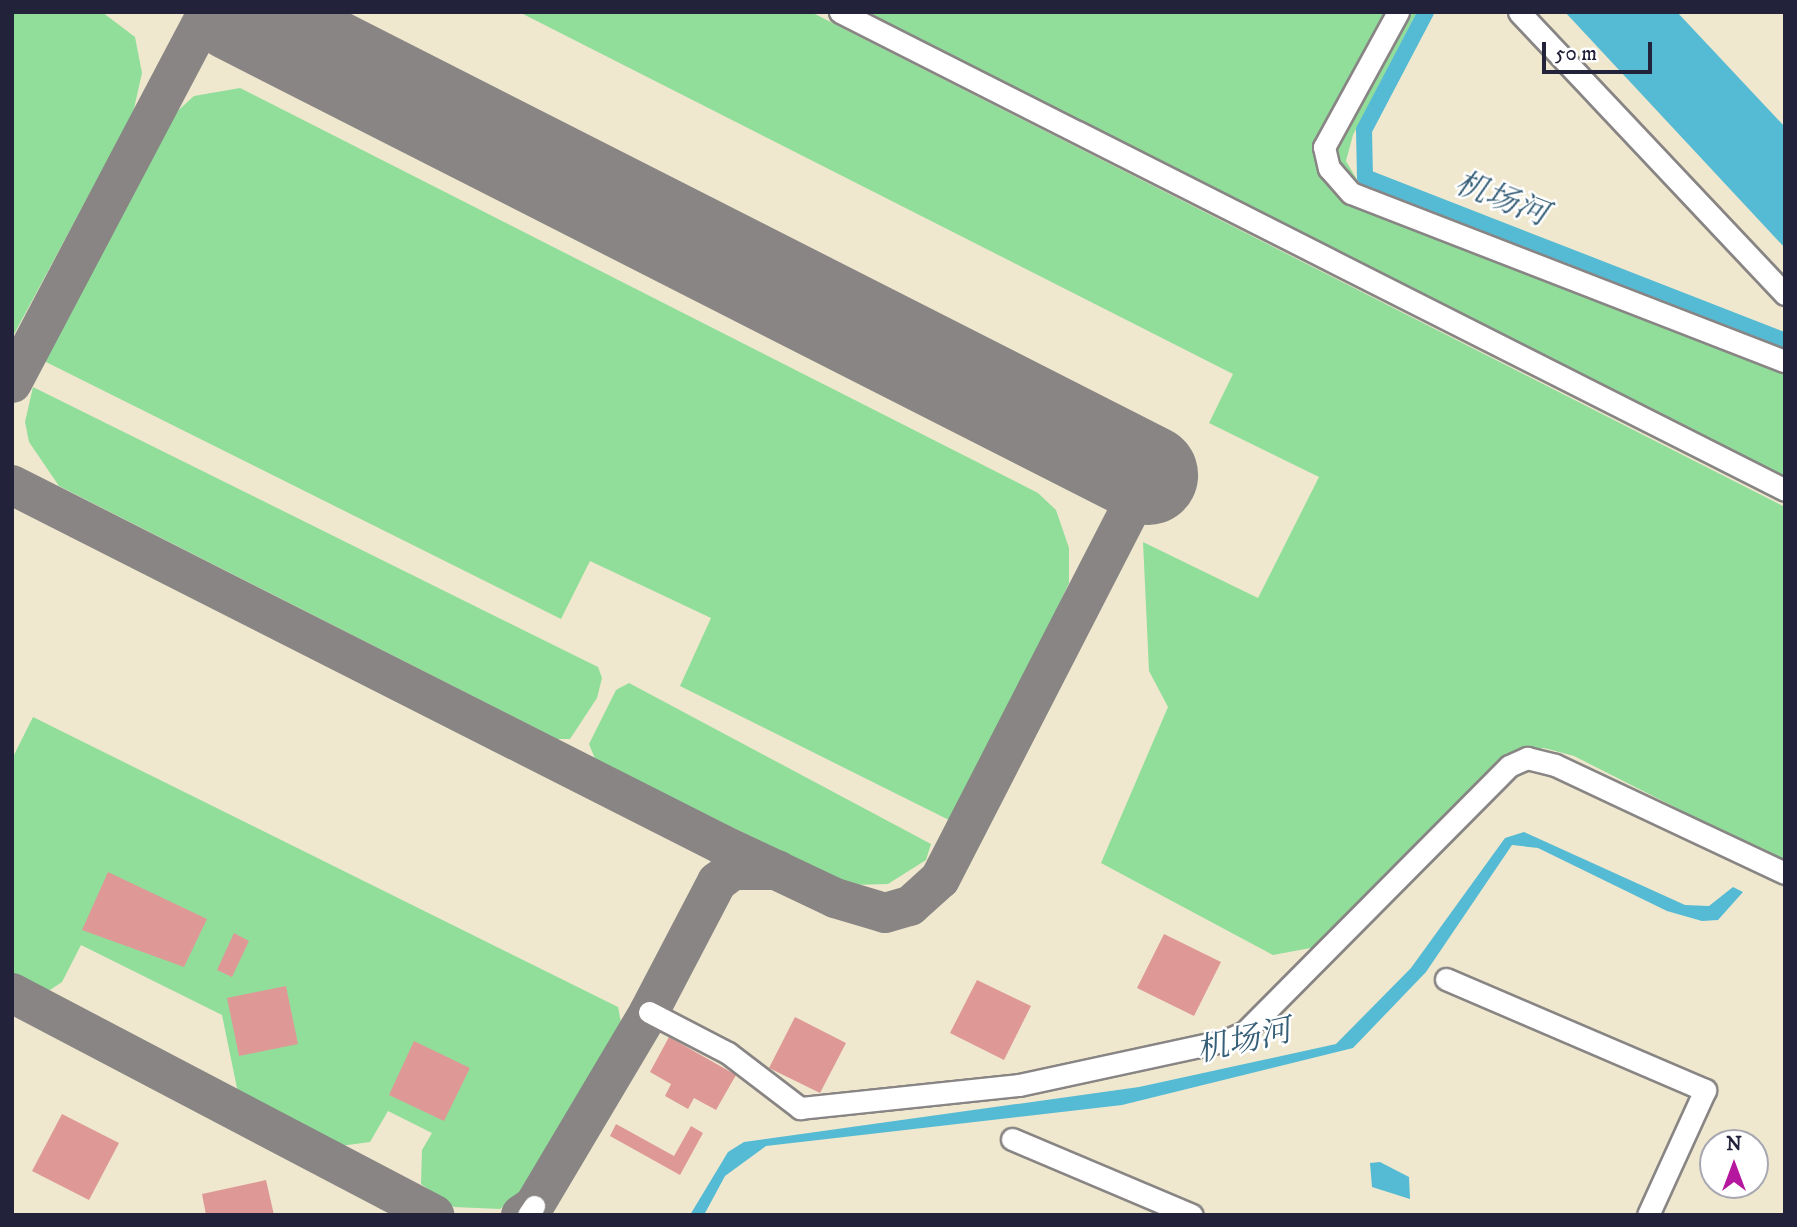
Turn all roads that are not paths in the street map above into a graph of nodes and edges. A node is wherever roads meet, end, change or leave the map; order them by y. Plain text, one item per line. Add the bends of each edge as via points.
1 (840, 12) edge
2 (1398, 12) edge
3 (1519, 12) edge
4 (1785, 293) edge
5 (1785, 361) edge
6 (1785, 490) edge
7 (1785, 873) edge
8 (1446, 979) dead end
9 (649, 1012) dead end
10 (1012, 1139) dead end
11 (1192, 1215) edge
12 (1648, 1215) edge

1 - 6 street
2 - 5 street via 1324,147 1329,168 1350,193 1369,206
3 - 4 street
7 - 9 street via 1555,765 1527,758 1508,765 1245,1032 1227,1040 1019,1086 800,1108 728,1053
8 - 12 street via 1704,1090
10 - 11 street

